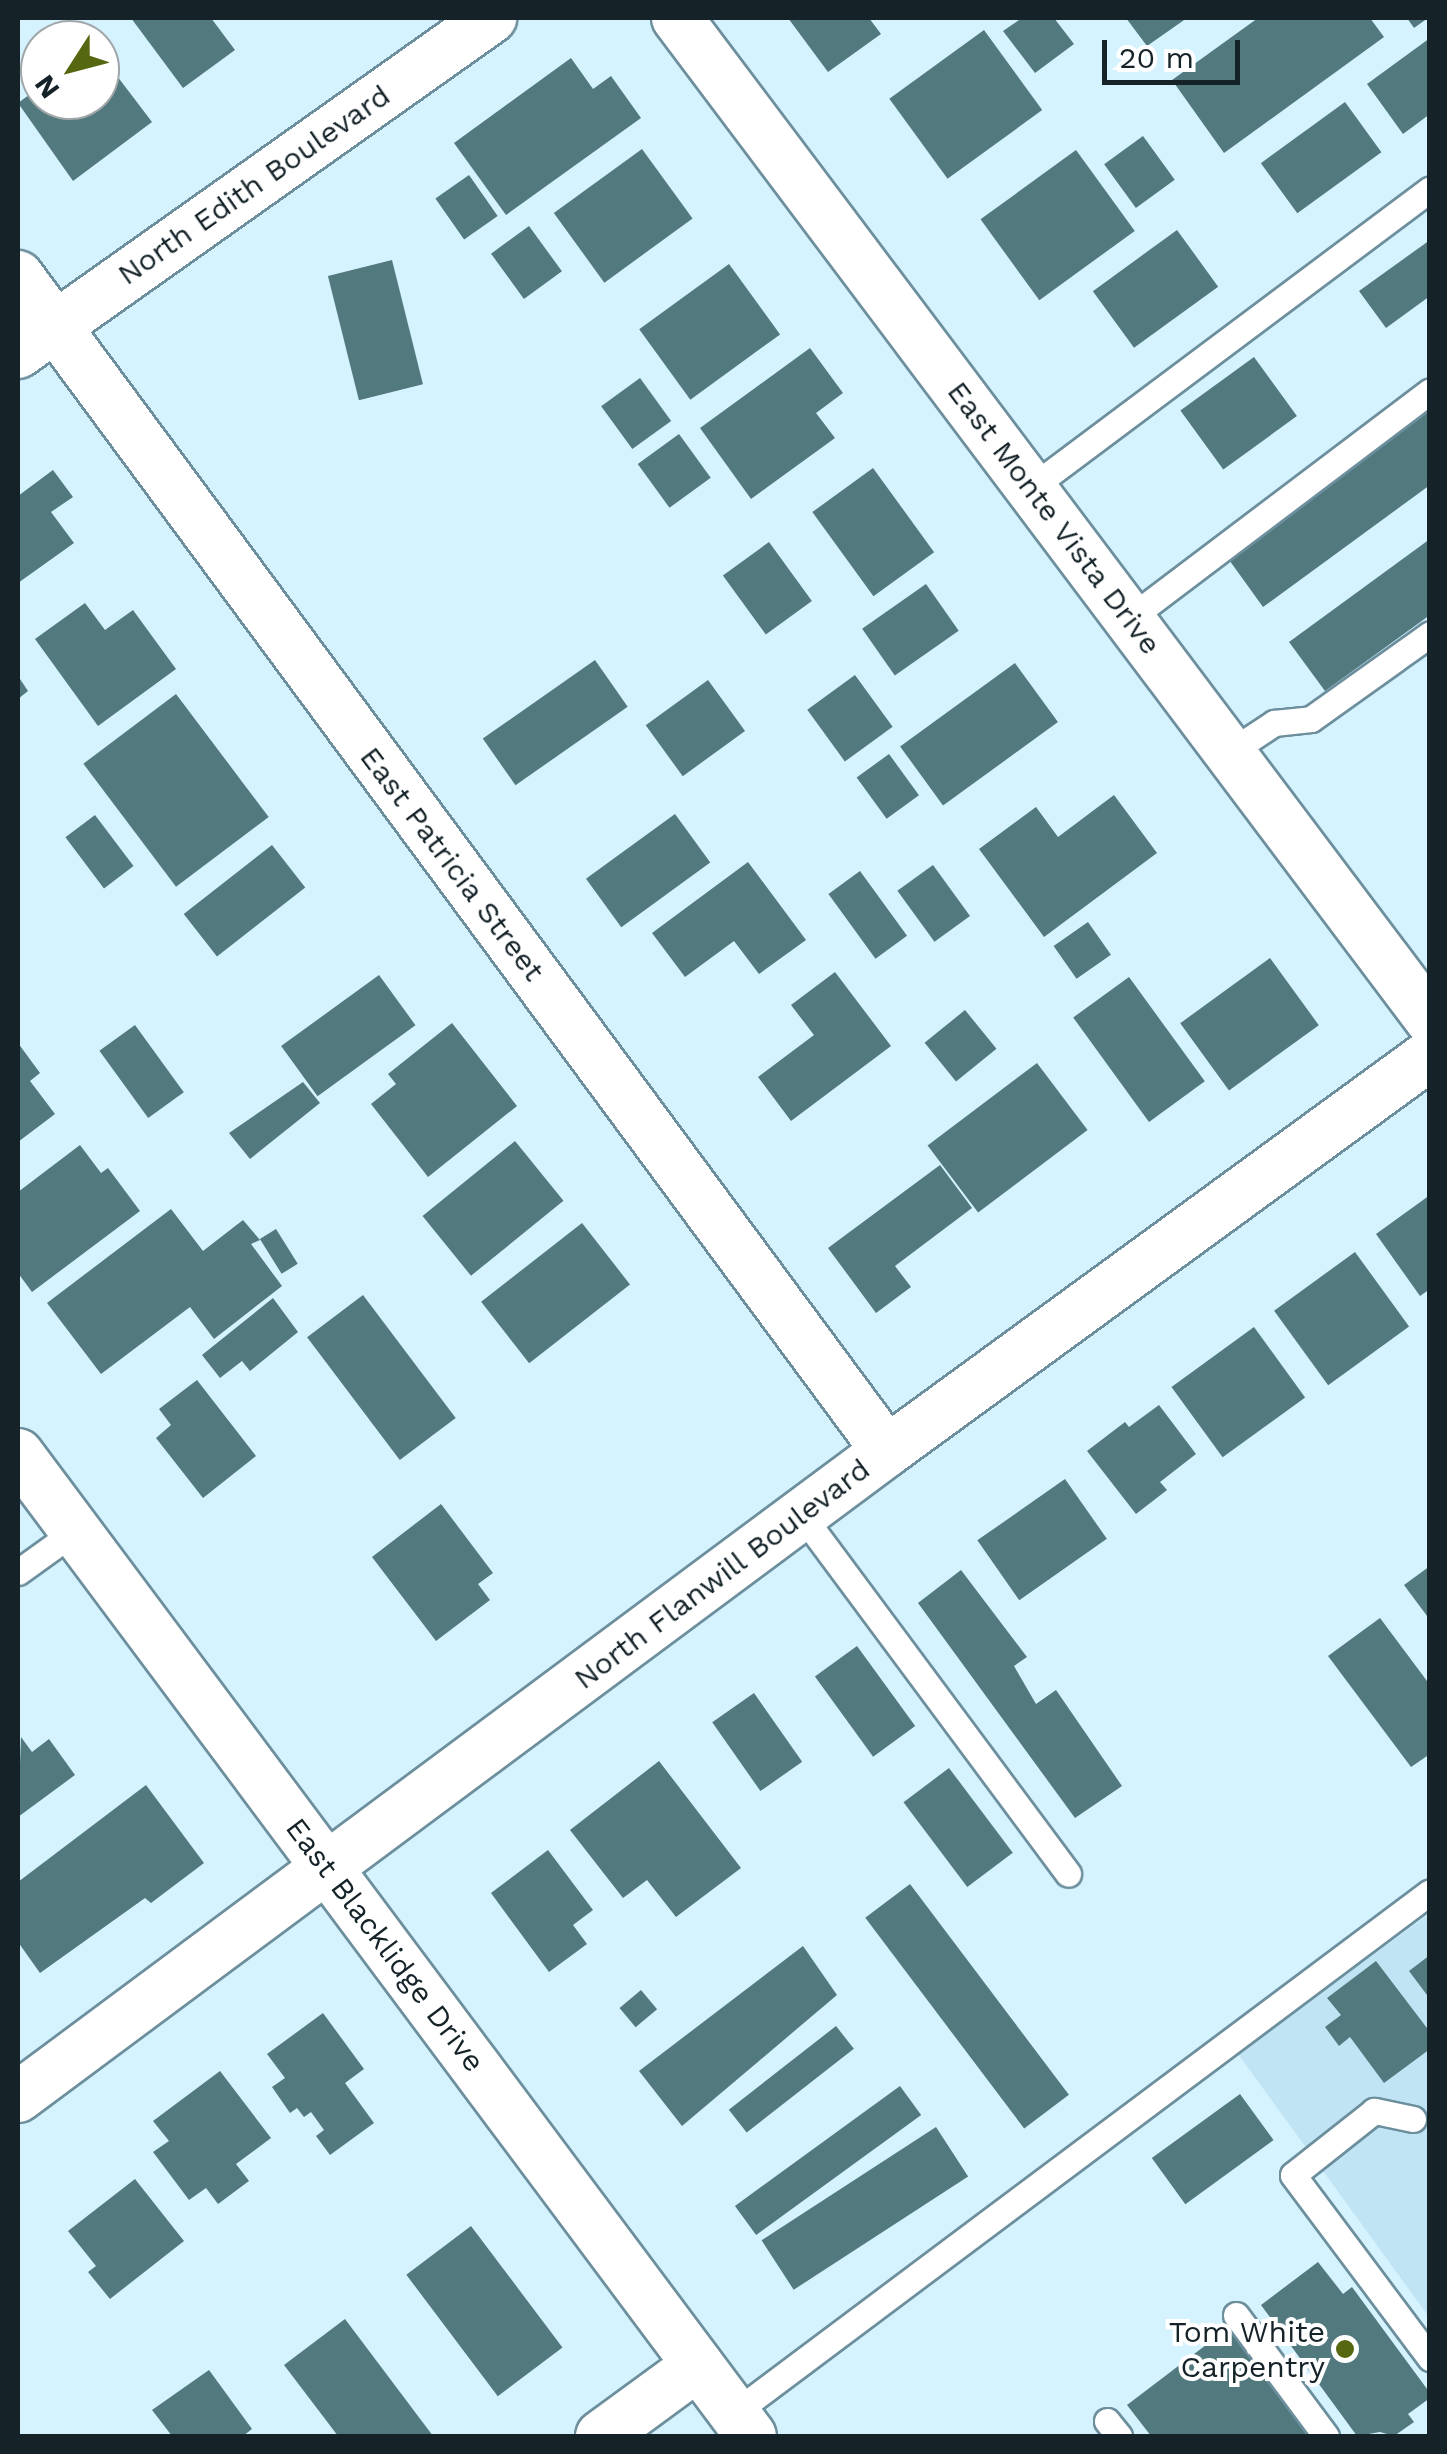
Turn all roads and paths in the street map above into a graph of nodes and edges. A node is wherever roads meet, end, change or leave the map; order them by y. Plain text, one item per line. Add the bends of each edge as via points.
1 (491, 18) edge
2 (677, 18) edge
3 (1430, 189) edge
4 (18, 276) edge
5 (36, 340) edge
6 (1430, 391) edge
7 (1032, 487) junction
8 (1130, 618) junction
9 (1430, 634) edge
10 (1230, 752) junction
11 (1430, 1020) edge
12 (1430, 1055) edge
13 (886, 1451) junction
14 (18, 1454) edge
15 (802, 1514) junction
16 (75, 1531) junction
17 (18, 1572) edge
18 (327, 1869) junction
19 (1068, 1874) dead end
20 (1430, 1892) edge
21 (18, 2098) edge
22 (1413, 2119) dead end
23 (1236, 2314) dead end
24 (1430, 2358) edge
25 (698, 2365) junction
26 (742, 2425) edge
27 (601, 2436) edge
28 (1326, 2436) edge

1 - 5 street, North Edith Boulevard
2 - 7 street, East Monte Vista Drive
3 - 7 lane
4 - 5 street, East Patricia Street
5 - 13 street, East Patricia Street
6 - 8 lane
7 - 8 street, East Monte Vista Drive
8 - 10 street, East Monte Vista Drive
9 - 10 lane via 1311,719 1274,724
10 - 11 street, East Monte Vista Drive
12 - 13 street, North Flanwill Boulevard
13 - 15 street, North Flanwill Boulevard
14 - 16 street, East Blacklidge Drive
15 - 18 street, North Flanwill Boulevard
15 - 19 lane
16 - 17 lane
16 - 18 street, East Blacklidge Drive
18 - 21 street, North Flanwill Boulevard
18 - 25 street, East Blacklidge Drive
20 - 26 lane
22 - 24 lane via 1374,2111 1293,2174
23 - 28 lane
25 - 26 street, East Blacklidge Drive
25 - 27 street

